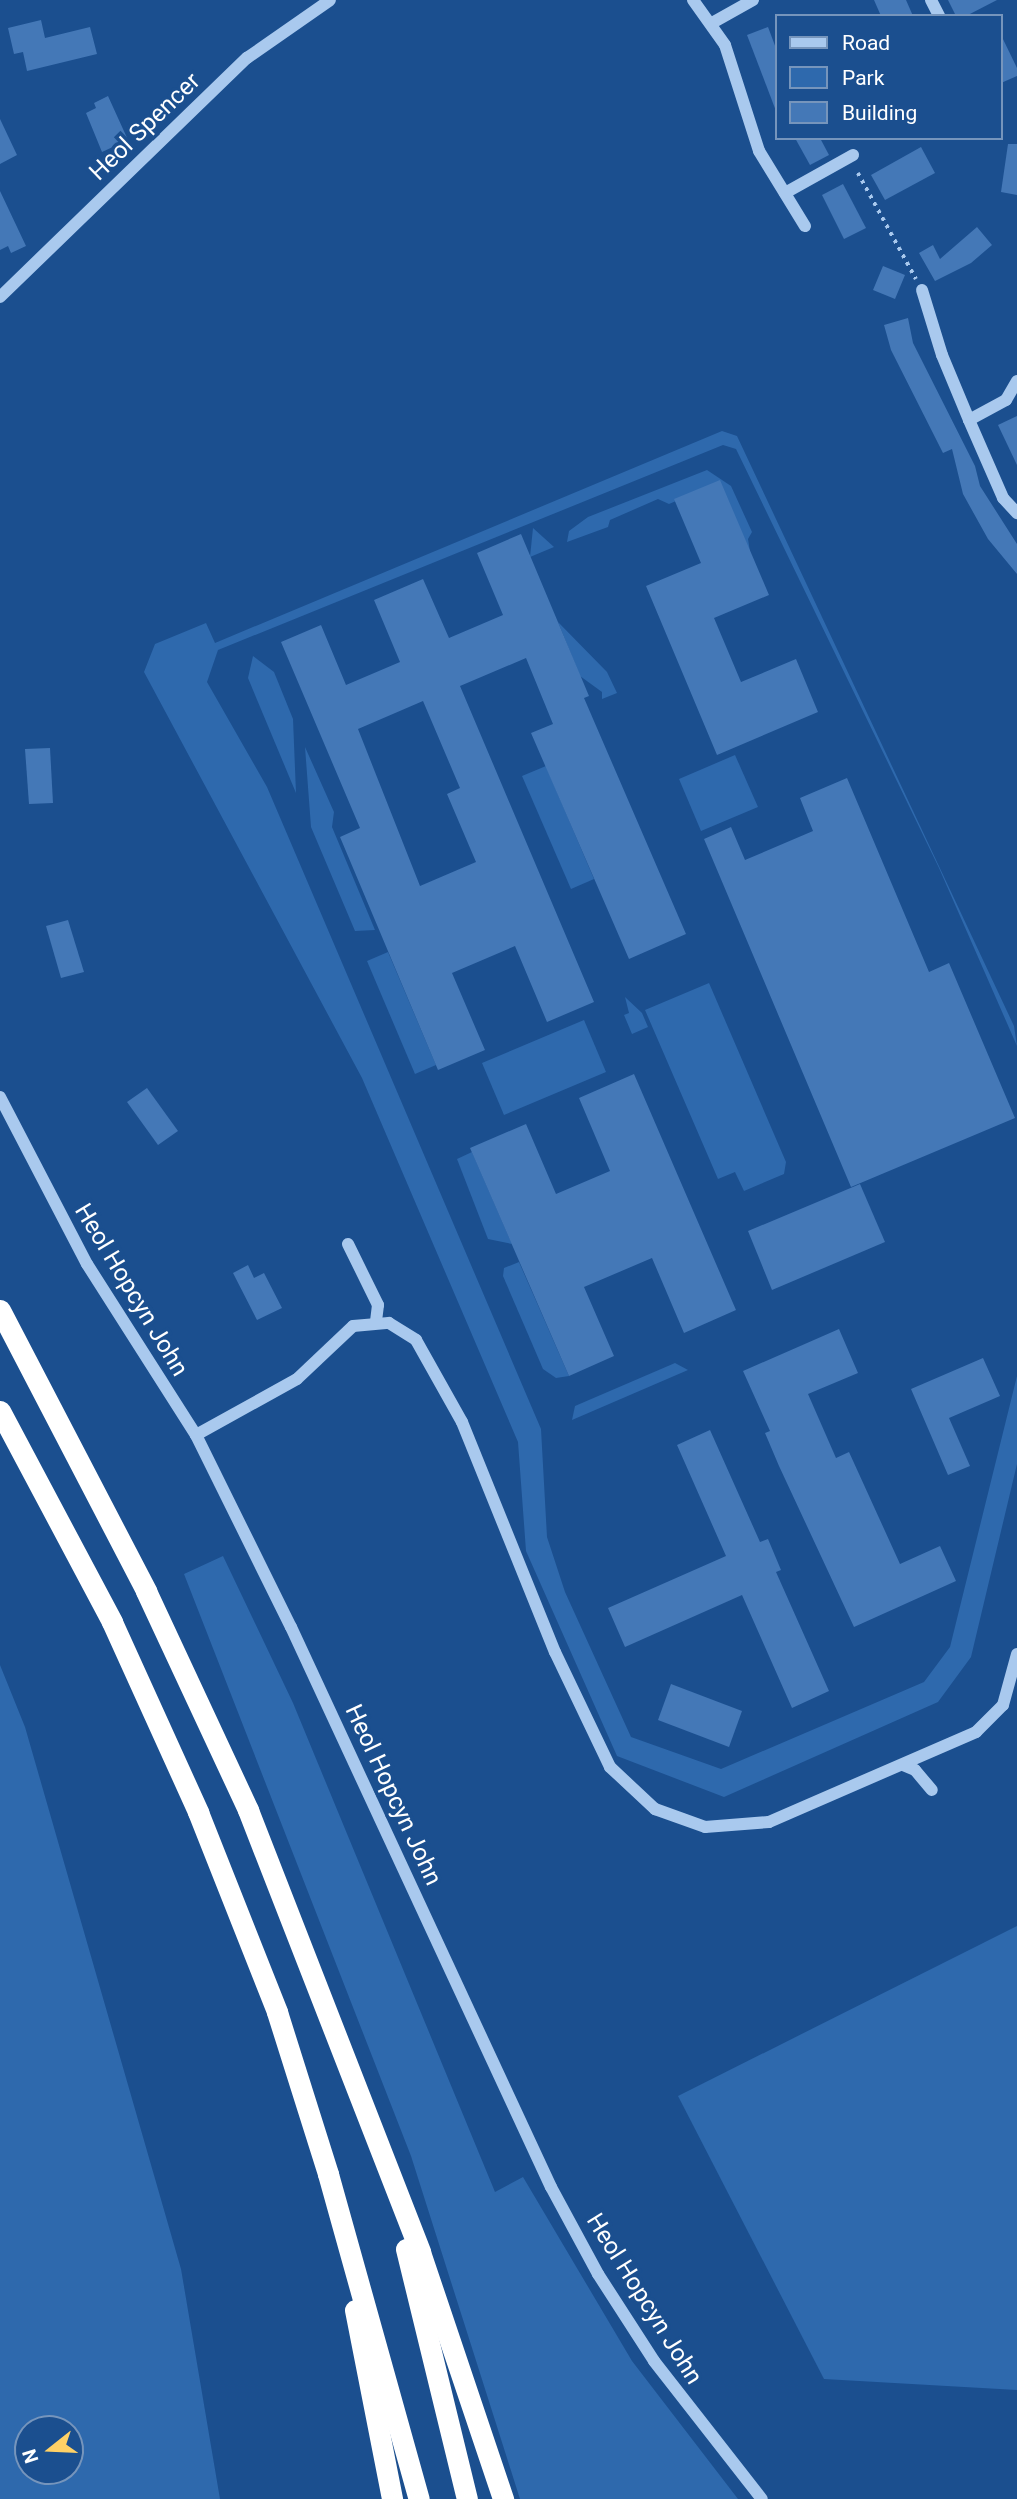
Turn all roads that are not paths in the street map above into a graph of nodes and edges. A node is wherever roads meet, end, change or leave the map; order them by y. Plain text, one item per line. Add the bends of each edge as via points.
1 (330, 0) edge
2 (693, 0) edge
3 (753, 0) edge
4 (712, 23) junction
5 (853, 155) dead end
6 (785, 193) junction
7 (805, 226) dead end
8 (922, 290) road end
9 (0, 297) edge
10 (1017, 381) edge
11 (969, 420) junction
12 (1017, 513) edge
13 (0, 1097) edge
14 (348, 1244) dead end
15 (0, 1310) edge
16 (376, 1322) junction
17 (0, 1411) edge
18 (196, 1436) junction
19 (1017, 1654) edge
20 (903, 1765) junction
21 (932, 1790) dead end
22 (342, 2047) junction
23 (328, 2174) junction
24 (392, 2499) edge
25 (419, 2499) edge
26 (467, 2499) edge
27 (503, 2499) edge
28 (762, 2499) edge

1 - 9 street, Heol Spencer via 247,58
2 - 4 street
3 - 4 street
4 - 6 street via 737,76 745,116 760,151
5 - 6 street
6 - 7 street
8 - 11 street
10 - 11 street via 1006,400
11 - 12 street via 1003,498
13 - 18 street, Heol Hopcyn John via 87,1264
14 - 16 street via 377,1304
15 - 22 highway via 152,1604 248,1810
16 - 18 street via 342,1332 298,1379
16 - 20 street via 389,1323 410,1335 433,1366 462,1422 592,1736 610,1768 631,1790 679,1820 705,1827 752,1827
17 - 23 highway via 112,1622 198,1812 277,2012
18 - 28 street, Heol Hopcyn John via 291,1627 569,2220 654,2361
19 - 20 street via 1011,1687 990,1721
20 - 21 street via 915,1770
22 - 26 highway via 400,2227
22 - 27 highway via 419,2252
23 - 24 highway
23 - 25 highway

